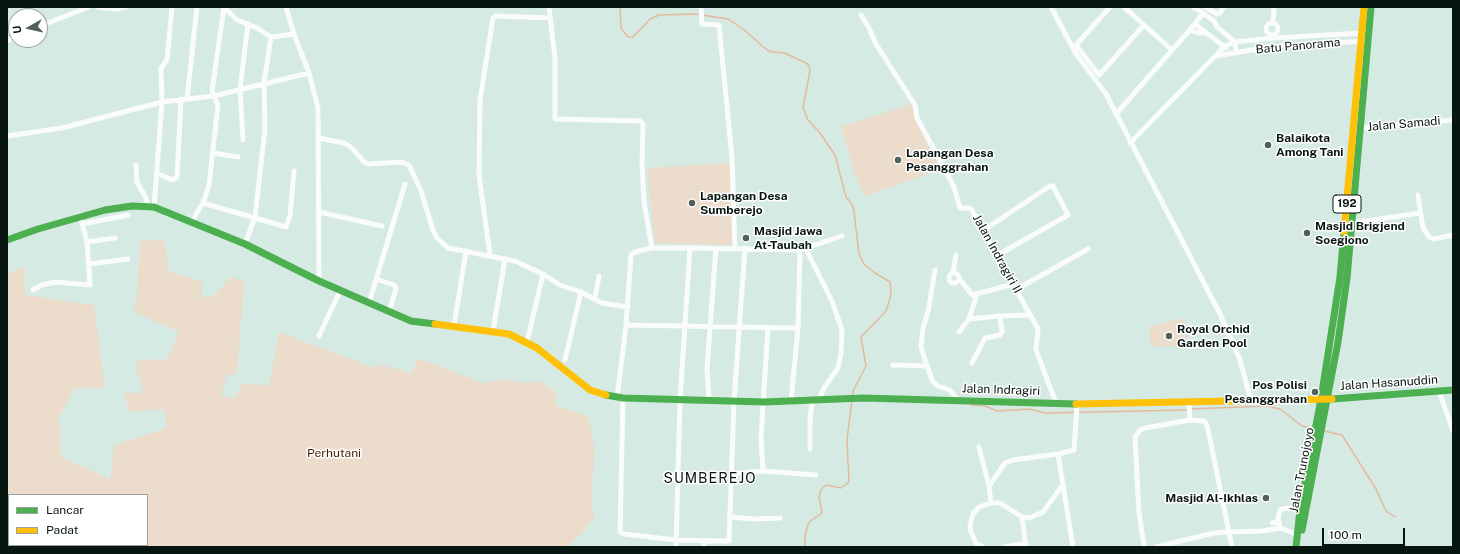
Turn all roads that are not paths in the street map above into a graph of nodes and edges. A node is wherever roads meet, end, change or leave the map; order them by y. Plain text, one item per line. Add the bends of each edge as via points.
1 (89, 7) edge
2 (98, 7) edge
3 (127, 7) edge
4 (172, 7) edge
5 (197, 7) edge
6 (224, 7) edge
7 (286, 7) edge
8 (549, 7) edge
9 (701, 7) edge
10 (1051, 7) edge
11 (1110, 7) edge
12 (1124, 7) edge
13 (1193, 7) edge
14 (1205, 7) edge
15 (1224, 7) edge
16 (1274, 7) edge
17 (1364, 7) edge
18 (1371, 7) edge
19 (1203, 13) junction
20 (1220, 13) junction
21 (861, 15) dead end
22 (550, 18) junction
23 (1214, 21) junction
24 (48, 23) edge
25 (1273, 23) junction
26 (248, 24) junction
27 (1195, 24) junction
28 (1144, 25) junction
29 (1190, 30) junction
30 (1206, 33) junction
31 (294, 34) junction
32 (1277, 35) junction
33 (1269, 36) junction
34 (271, 37) junction
35 (1365, 37) junction
36 (1235, 42) junction
37 (1225, 46) junction
38 (1278, 46) junction
39 (1270, 47) junction
40 (1172, 50) junction
41 (1236, 52) junction
42 (1228, 54) junction
43 (1216, 56) junction
44 (310, 73) junction
45 (264, 83) junction
46 (240, 89) junction
47 (214, 96) junction
48 (184, 99) junction
49 (162, 102) junction
50 (1116, 114) junction
51 (1453, 120) edge
52 (1358, 128) junction
53 (7, 136) edge
54 (318, 138) junction
55 (243, 140) dead end
56 (1130, 143) junction
57 (1356, 152) junction
58 (213, 153) junction
59 (238, 157) dead end
60 (136, 166) dead end
61 (294, 171) dead end
62 (158, 174) junction
63 (405, 184) dead end
64 (1418, 196) dead end
65 (203, 203) junction
66 (151, 206) junction
67 (319, 212) junction
68 (1420, 213) junction
69 (128, 215) dead end
70 (80, 216) junction
71 (255, 217) junction
72 (192, 221) junction
73 (1352, 223) junction
74 (82, 224) junction
75 (382, 226) dead end
76 (984, 230) junction
77 (1453, 235) edge
78 (842, 236) dead end
79 (115, 238) dead end
80 (7, 240) edge
81 (86, 242) junction
82 (245, 244) junction
83 (652, 248) junction
84 (690, 248) junction
85 (716, 248) junction
86 (735, 248) junction
87 (745, 248) junction
88 (1088, 249) dead end
89 (803, 250) junction
90 (466, 251) junction
91 (490, 255) junction
92 (956, 255) dead end
93 (998, 255) junction
94 (128, 259) dead end
95 (505, 259) junction
96 (90, 264) junction
97 (935, 270) dead end
98 (953, 273) junction
99 (543, 274) junction
100 (599, 276) dead end
101 (959, 278) junction
102 (376, 279) junction
103 (319, 281) junction
104 (1015, 286) junction
105 (33, 290) dead end
106 (340, 291) junction
107 (581, 292) junction
108 (977, 294) junction
109 (595, 298) junction
110 (369, 303) junction
111 (628, 307) junction
112 (389, 312) junction
113 (1030, 315) junction
114 (1000, 316) junction
115 (969, 319) junction
116 (626, 325) junction
117 (454, 326) junction
118 (686, 327) junction
119 (710, 327) junction
120 (741, 327) junction
121 (768, 327) junction
122 (798, 328) junction
123 (493, 331) junction
124 (959, 332) dead end
125 (319, 336) dead end
126 (527, 342) junction
127 (565, 360) dead end
128 (972, 363) dead end
129 (893, 365) dead end
130 (927, 366) junction
131 (1453, 390) edge
132 (1438, 391) junction
133 (620, 398) junction
134 (957, 399) junction
135 (1324, 399) junction
136 (680, 400) junction
137 (709, 400) junction
138 (734, 401) junction
139 (791, 401) junction
140 (816, 401) junction
141 (1251, 401) junction
142 (764, 402) junction
143 (1056, 404) junction
144 (1190, 406) junction
145 (1077, 407) junction
146 (1191, 419) junction
147 (1318, 429) junction
148 (1453, 431) edge
149 (979, 447) dead end
150 (810, 449) dead end
151 (1058, 454) junction
152 (763, 471) junction
153 (732, 474) junction
154 (816, 475) dead end
155 (989, 486) junction
156 (1062, 486) junction
157 (991, 503) junction
158 (1300, 510) junction
159 (731, 517) junction
160 (1022, 517) junction
161 (780, 518) dead end
162 (1279, 522) junction
163 (1272, 523) dead end
164 (1280, 528) junction
165 (1229, 532) junction
166 (1296, 534) junction
167 (676, 540) junction
168 (1183, 540) junction
169 (704, 541) junction
170 (1026, 545) edge
171 (1171, 545) edge
172 (1296, 545) edge
173 (676, 547) edge
174 (704, 547) edge
175 (983, 547) edge
176 (1004, 547) edge
177 (1073, 547) edge
178 (1144, 547) edge
179 (1150, 547) edge
180 (1156, 547) edge
181 (1185, 547) edge
182 (1232, 547) edge

1 - 24 street
2 - 3 street
4 - 49 street via 166,60 161,68
5 - 48 street
6 - 26 street via 237,20
6 - 47 street via 212,91
7 - 31 street
8 - 22 street
9 - 86 street via 702,24 719,25 732,158
10 - 50 street via 1071,46 1106,94
11 - 28 street via 1076,45 1099,75
12 - 28 street
13 - 19 street
14 - 20 street via 1214,13
15 - 20 street
16 - 25 street
17 - 35 street, 192
18 - 35 street, 192
19 - 23 street
19 - 27 street
20 - 23 street
21 - 76 street, Jalan Indragiri II via 870,28 876,44 916,104 917,118 954,187 960,208 971,209
22 - 83 street via 555,59 555,119 640,121 644,124 642,172
22 - 91 street via 493,18 480,100 479,175
23 - 36 street via 1217,27
25 - 32 street via 1278,27
25 - 33 street via 1267,26
26 - 34 street
26 - 46 street
27 - 29 street
27 - 30 street
28 - 40 street
29 - 30 street
29 - 40 street
30 - 37 street
31 - 34 street
31 - 44 street
32 - 33 street, Batu Panorama
32 - 35 street, Batu Panorama
32 - 38 street
33 - 36 street, Batu Panorama
33 - 39 street
34 - 45 street
35 - 38 street, Batu Panorama
35 - 52 street, 192
36 - 37 street, Batu Panorama
36 - 41 street
37 - 42 street
37 - 43 street
38 - 39 street, Batu Panorama
39 - 41 street, Batu Panorama
40 - 50 street
41 - 42 street, Batu Panorama
42 - 43 street, Batu Panorama
43 - 56 street
44 - 45 street
44 - 54 street via 318,108
45 - 46 street
45 - 71 street via 265,129
46 - 47 street
46 - 55 street
47 - 48 street
47 - 58 street via 218,105
48 - 49 street
48 - 62 street via 177,177 173,180
49 - 53 street via 62,128
49 - 62 street
50 - 56 street
51 - 52 street, Jalan Samadi
52 - 57 street, 192
54 - 67 street
54 - 90 street via 344,143 368,164 409,164 422,191 437,238 448,248
56 - 141 street via 1219,312 1240,360
57 - 73 street, 192
57 - 135 street, 192
58 - 59 street
58 - 65 street via 209,186
60 - 66 street via 138,185
61 - 71 street via 290,216 286,227
62 - 66 street
63 - 102 street
64 - 68 street
65 - 71 street
65 - 72 street
66 - 70 street via 120,207
66 - 72 street, Jalan Indragiri
67 - 75 street
67 - 103 street
68 - 73 street
68 - 77 street via 1422,228 1431,239
69 - 74 street
70 - 74 street
70 - 80 street
71 - 82 street
72 - 82 street, Jalan Indragiri
73 - 135 street, 192 via 1347,278
74 - 81 street
76 - 93 street, Jalan Indragiri II
76 - 93 street via 1053,186 1068,215
78 - 89 street
79 - 81 street
81 - 96 street
82 - 103 street, Jalan Indragiri
83 - 84 street
83 - 111 street via 632,255
84 - 85 street
84 - 118 street
85 - 86 street
85 - 119 street
86 - 87 street
87 - 89 street
87 - 120 street
88 - 104 street
89 - 122 street
89 - 140 street via 832,300 842,330 838,368
90 - 91 street
90 - 117 street
91 - 95 street
92 - 98 street
93 - 104 street, Jalan Indragiri II
94 - 96 street
95 - 99 street
95 - 123 street
96 - 105 street via 89,286 56,282
97 - 130 street via 922,334 921,349
98 - 101 street
98 - 101 street via 950,276 951,282 957,282
99 - 107 street via 560,285
99 - 126 street
100 - 109 street
101 - 108 street via 971,294
102 - 110 street
102 - 112 street via 396,288
103 - 106 street, Jalan Indragiri
104 - 108 street
104 - 113 street, Jalan Indragiri II
106 - 110 street, Jalan Indragiri
106 - 125 street
107 - 109 street
107 - 127 street
108 - 115 street
109 - 111 street via 602,303
110 - 112 street, Jalan Indragiri
111 - 116 street
112 - 117 street, Jalan Indragiri via 418,322
113 - 114 street
113 - 143 street, Jalan Indragiri II via 1038,330 1037,353
114 - 115 street
114 - 128 street via 1001,334 985,338
115 - 124 street
116 - 118 street
116 - 133 street
117 - 123 street, Jalan Indragiri
118 - 119 street
118 - 136 street
119 - 120 street
119 - 137 street via 707,368
120 - 121 street
120 - 138 street
121 - 122 street
121 - 142 street
122 - 139 street
123 - 126 street, Jalan Indragiri via 509,334
126 - 133 street, Jalan Indragiri via 562,366 590,390
129 - 130 street
130 - 134 street via 935,385 950,390
131 - 132 street, Jalan Hasanuddin
132 - 135 street, Jalan Hasanuddin
132 - 148 street
133 - 136 street, Jalan Indragiri
133 - 167 street via 619,529 624,534
134 - 140 street, Jalan Indragiri via 842,398
134 - 143 street, Jalan Indragiri
135 - 141 street, Jalan Indragiri
135 - 147 street, Jalan Trunojoyo / 192
136 - 137 street, Jalan Indragiri
136 - 167 street
137 - 138 street, Jalan Indragiri
138 - 142 street, Jalan Indragiri
138 - 153 street
139 - 140 street, Jalan Indragiri
139 - 142 street, Jalan Indragiri
140 - 150 street via 810,420
141 - 144 street, Jalan Indragiri
142 - 152 street via 761,437
143 - 145 street, Jalan Indragiri
144 - 145 street, Jalan Indragiri
144 - 146 street
145 - 151 street via 1074,450
146 - 165 street via 1204,421 1207,425
146 - 178 street via 1145,428 1135,437 1139,513
147 - 158 street, Jalan Trunojoyo / 192
147 - 172 street, Jalan Trunojoyo / 192 via 1301,535
149 - 155 street
151 - 155 street via 1008,461
151 - 156 street
152 - 153 street
152 - 154 street
153 - 159 street
155 - 157 street
156 - 160 street via 1043,512 1029,518
156 - 177 street
157 - 160 street via 1003,504
157 - 175 street via 980,507 971,519 971,532 976,543
158 - 162 street via 1283,509 1279,513
158 - 166 street, Jalan Trunojoyo / 192
159 - 161 street
159 - 169 street via 729,541
160 - 170 street
162 - 163 street
162 - 164 street
164 - 165 street
164 - 166 street
165 - 168 street
165 - 182 street
166 - 172 street, Jalan Trunojoyo / 192
167 - 169 street
167 - 173 street
168 - 171 street
168 - 181 street
169 - 174 street
170 - 176 street
171 - 180 street
178 - 179 street

